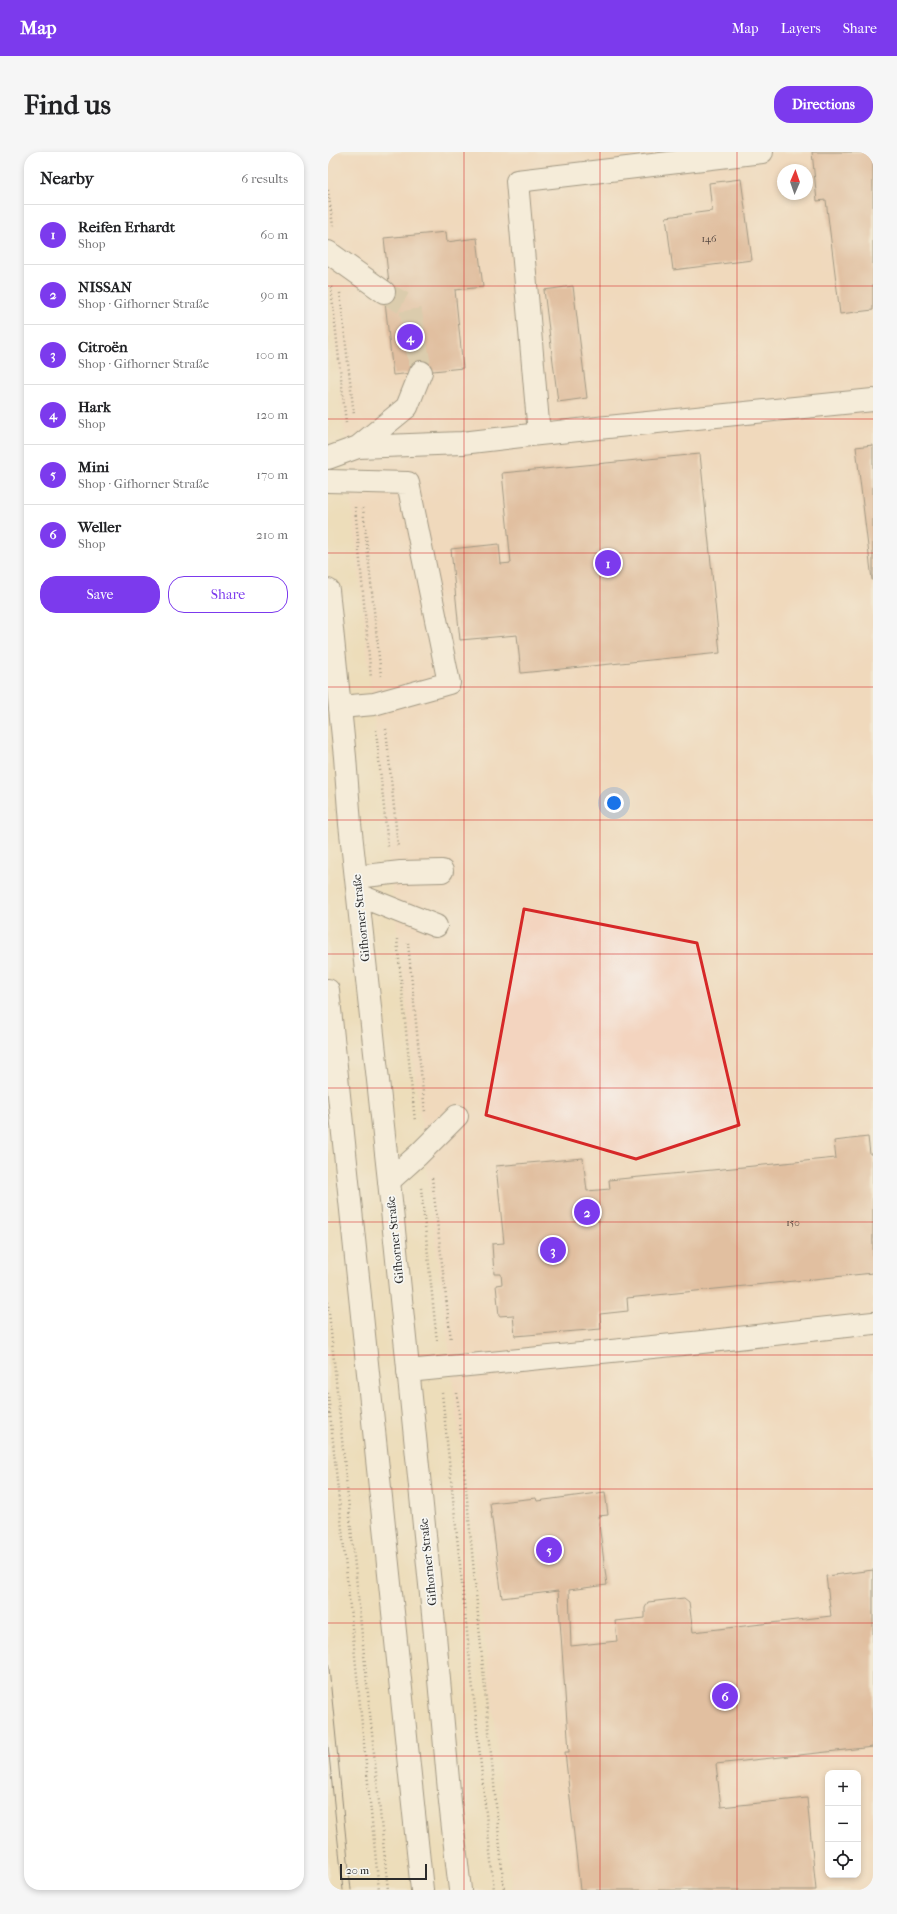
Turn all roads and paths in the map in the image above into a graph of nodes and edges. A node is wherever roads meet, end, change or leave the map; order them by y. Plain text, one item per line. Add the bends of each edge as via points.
1 (762, 152) edge
2 (332, 256) edge
3 (330, 280) dead end
4 (384, 292) tunnel mouth
5 (421, 372) tunnel mouth
6 (873, 400) edge
7 (540, 434) junction
8 (353, 449) junction
9 (328, 458) edge
10 (328, 481) edge
11 (356, 482) junction
12 (328, 590) edge
13 (379, 702) junction
14 (340, 707) junction
15 (442, 871) dead end
16 (396, 872) junction
17 (357, 886) junction
18 (400, 911) junction
19 (436, 926) dead end
20 (328, 990) edge
21 (457, 1116) dead end
22 (423, 1150) junction
23 (389, 1181) junction
24 (328, 1302) edge
25 (329, 1318) edge
26 (873, 1323) edge
27 (447, 1367) junction
28 (408, 1371) junction
29 (328, 1393) edge
30 (379, 1890) edge
31 (388, 1890) edge
32 (422, 1890) edge
33 (460, 1890) edge
34 (494, 1890) edge
35 (504, 1890) edge

1 - 7 main road via 517,180
2 - 4 main road
2 - 8 path
3 - 8 path
5 - 8 main road via 407,407
6 - 7 main road
7 - 8 main road via 462,444
8 - 9 main road
10 - 11 main road
11 - 13 path
11 - 13 path
11 - 13 main road via 408,483 449,683
12 - 14 main road, Gifhorner Straße
13 - 14 main road
13 - 16 path
13 - 16 path
14 - 17 main road, Gifhorner Straße
15 - 16 main road
16 - 17 main road
17 - 18 main road
17 - 23 main road, Gifhorner Straße
18 - 19 main road
18 - 22 path
18 - 22 path
20 - 32 main road
21 - 22 main road
22 - 23 main road
22 - 27 path
22 - 27 path
23 - 28 main road, Gifhorner Straße
24 - 25 path
25 - 31 path
26 - 27 main road
27 - 28 main road
27 - 34 path
27 - 35 path
28 - 33 main road, Gifhorner Straße
29 - 30 path

